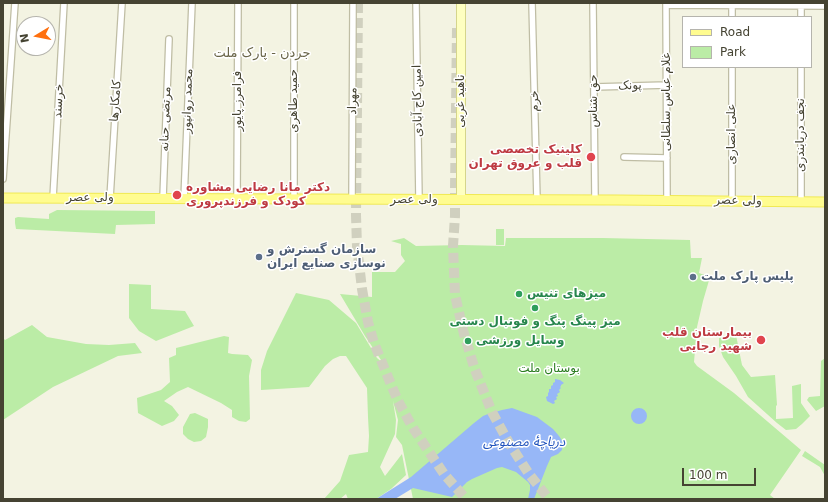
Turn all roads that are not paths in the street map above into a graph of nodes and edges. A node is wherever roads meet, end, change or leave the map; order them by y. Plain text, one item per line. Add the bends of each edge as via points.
1 (15, 3) edge
2 (64, 3) edge
3 (122, 3) edge
4 (192, 3) edge
5 (238, 3) edge
6 (294, 3) edge
7 (354, 3) edge
8 (416, 3) edge
9 (461, 3) edge
10 (532, 3) edge
11 (593, 3) edge
12 (666, 4) edge
13 (732, 4) edge
14 (801, 4) edge
15 (825, 6) edge
16 (732, 16) edge
17 (801, 16) edge
18 (169, 40) dead end
19 (732, 68) edge
20 (801, 68) edge
21 (667, 85) junction
22 (594, 87) junction
23 (624, 157) dead end
24 (667, 158) junction
25 (3, 179) edge
26 (3, 198) edge
27 (53, 198) junction
28 (110, 198) junction
29 (163, 198) junction
30 (184, 198) junction
31 (237, 199) junction
32 (294, 199) junction
33 (352, 199) junction
34 (419, 200) junction
35 (462, 200) junction
36 (537, 200) junction
37 (595, 200) junction
38 (667, 200) junction
39 (732, 200) junction
40 (801, 202) junction
41 (825, 202) edge

1 - 25 street
2 - 27 street, خرسند
3 - 28 street, کامکارها
4 - 30 street, محمد روانپور
5 - 31 street, فرامرز پایور
6 - 32 street, حمید طاهری
7 - 33 street, مهراد
8 - 34 street, امین کاج آبادی
9 - 35 main road, ناهید غربی
10 - 36 street, خرم
11 - 22 street, حق شناس
12 - 13 street
12 - 21 street, غلام عباس سلطانی
13 - 14 street
13 - 16 street
14 - 15 street
14 - 17 street
18 - 29 street, مرتضی حنانه
19 - 39 street, علی انصاری
20 - 40 street, نجف دریابندری
21 - 22 street, پونک
21 - 24 street, غلام عباس سلطانی
22 - 37 street, حق شناس
23 - 24 street
24 - 38 street, غلام عباس سلطانی
26 - 27 main road, ولی عصر
27 - 28 main road, ولی عصر
28 - 29 main road, ولی عصر
29 - 30 main road, ولی عصر
30 - 31 main road, ولی عصر
31 - 32 main road, ولی عصر
32 - 33 main road, ولی عصر
33 - 34 main road, ولی عصر
34 - 35 main road, ولی عصر
35 - 36 main road, ولی عصر
36 - 37 main road, ولی عصر
37 - 38 main road, ولی عصر
38 - 39 main road, ولی عصر
39 - 40 main road, ولی عصر
40 - 41 main road, ولی عصر

